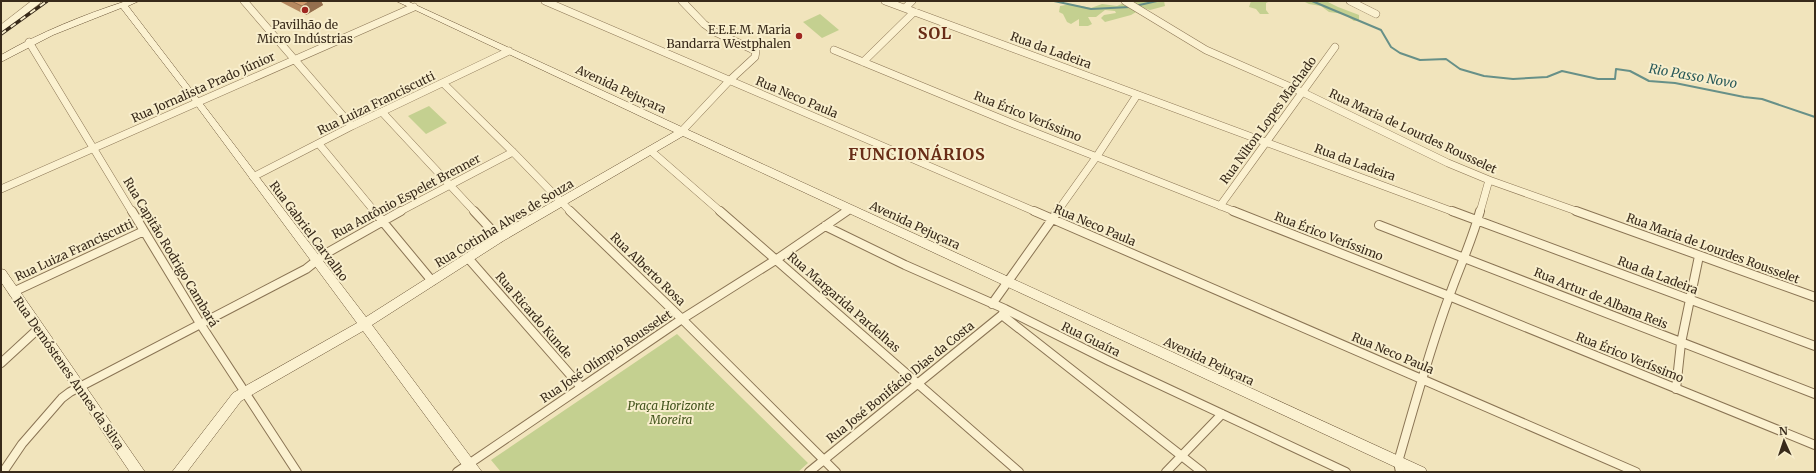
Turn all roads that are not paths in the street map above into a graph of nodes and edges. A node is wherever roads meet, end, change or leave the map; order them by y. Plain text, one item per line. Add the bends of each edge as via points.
1 (37, 1) edge
2 (135, 1) edge
3 (244, 1) edge
4 (400, 1) edge
5 (545, 1) edge
6 (682, 1) edge
7 (885, 1) edge
8 (912, 1) edge
9 (1125, 1) edge
10 (1350, 1) edge
11 (123, 5) junction
12 (414, 8) junction
13 (905, 8) junction
14 (914, 12) junction
15 (1376, 14) dead end
16 (1, 29) edge
17 (29, 42) junction
18 (1335, 47) dead end
19 (834, 50) dead end
20 (510, 51) junction
21 (1, 58) edge
22 (293, 59) junction
23 (863, 62) junction
24 (729, 81) junction
25 (443, 83) junction
26 (1302, 92) junction
27 (1137, 95) junction
28 (198, 102) junction
29 (382, 112) junction
30 (352, 126) junction
31 (681, 132) junction
32 (1266, 142) junction
33 (319, 144) junction
34 (94, 148) junction
35 (651, 151) junction
36 (513, 152) junction
37 (1097, 156) junction
38 (252, 177) junction
39 (1489, 180) junction
40 (449, 185) junction
41 (1, 188) edge
42 (561, 204) junction
43 (1220, 206) junction
44 (850, 209) junction
45 (1052, 219) junction
46 (1478, 220) junction
47 (382, 221) junction
48 (1379, 225) dead end
49 (825, 226) junction
50 (144, 231) junction
51 (499, 238) junction
52 (1699, 256) junction
53 (468, 258) junction
54 (1465, 258) junction
55 (777, 259) junction
56 (316, 261) junction
57 (3, 279) edge
58 (432, 281) junction
59 (1008, 282) junction
60 (13, 292) junction
61 (1449, 296) junction
62 (1815, 297) edge
63 (1689, 299) junction
64 (992, 304) junction
65 (1004, 312) junction
66 (682, 319) junction
67 (363, 324) junction
68 (201, 325) junction
69 (38, 329) junction
70 (1681, 343) junction
71 (1815, 346) edge
72 (1, 363) edge
73 (1422, 378) junction
74 (918, 384) junction
75 (581, 387) junction
76 (78, 388) junction
77 (1676, 389) junction
78 (244, 392) junction
79 (1815, 394) edge
80 (1222, 414) junction
81 (1815, 446) edge
82 (1182, 457) junction
83 (824, 460) junction
84 (1399, 467) edge
85 (472, 468) edge
86 (3, 472) edge
87 (138, 472) edge
88 (179, 472) edge
89 (297, 472) edge
90 (457, 472) edge
91 (809, 472) edge
92 (836, 472) edge
93 (1019, 472) edge
94 (1166, 472) edge
95 (1202, 472) edge
96 (1346, 472) edge
97 (1420, 472) edge
98 (1636, 472) edge

1 - 16 street
2 - 11 street
3 - 22 street
4 - 12 street, Avenida Pejuçara
5 - 24 street, Rua Neco Paula
6 - 24 street, Rua Cotinha Alves de Souza via 715,32 756,51 755,57
7 - 13 street, Rua da Ladeira
8 - 13 street
9 - 26 street, Rua Maria de Lourdes Rousselet via 1206,50
10 - 15 street
11 - 17 street via 67,24
11 - 28 street, Rua Gabriel Carvalho
12 - 20 street, Avenida Pejuçara
12 - 22 street, Rua Jornalista Prado Júnior
13 - 14 street, Rua da Ladeira
14 - 23 street
14 - 27 street, Rua da Ladeira
17 - 21 street
17 - 34 street, Rua Capitão Rodrigo Cambará
18 - 26 street, Rua Nilton Lopes Machado
19 - 23 street, Rua Érico Veríssimo
20 - 25 street, Rua Luiza Franciscutti
20 - 31 street, Avenida Pejuçara
22 - 28 street, Rua Jornalista Prado Júnior
22 - 30 street
23 - 37 street, Rua Érico Veríssimo
24 - 31 street, Rua Cotinha Alves de Souza
24 - 45 street, Rua Neco Paula
25 - 29 street, Rua Luiza Franciscutti
25 - 36 street, Rua Alberto Rosa
26 - 32 street, Rua Nilton Lopes Machado
26 - 39 street, Rua Maria de Lourdes Rousselet via 1448,163
27 - 32 street, Rua da Ladeira
27 - 37 street
28 - 34 street, Rua Jornalista Prado Júnior
28 - 38 street, Rua Gabriel Carvalho
29 - 30 street, Rua Luiza Franciscutti
29 - 40 street
30 - 33 street, Rua Luiza Franciscutti
31 - 35 street, Rua Cotinha Alves de Souza
31 - 44 street, Avenida Pejuçara
32 - 43 street, Rua Nilton Lopes Machado
32 - 46 street, Rua da Ladeira
33 - 38 street, Rua Luiza Franciscutti
33 - 47 street
34 - 41 street, Rua Jornalista Prado Júnior
34 - 50 street, Rua Capitão Rodrigo Cambará
35 - 42 street, Rua Cotinha Alves de Souza
35 - 55 street, Rua Margarida Pardelhas
36 - 40 street, Rua Antônio Espelet Brenner
36 - 42 street, Rua Alberto Rosa
37 - 43 street, Rua Érico Veríssimo
37 - 45 street
38 - 56 street, Rua Gabriel Carvalho
39 - 46 street
39 - 52 street, Rua Maria de Lourdes Rousselet
40 - 47 street, Rua Antônio Espelet Brenner
40 - 51 street
42 - 51 street, Rua Cotinha Alves de Souza
42 - 66 street, Rua Alberto Rosa
43 - 61 street, Rua Érico Veríssimo
44 - 49 street, Rua José Olímpio Rousselet
44 - 59 street, Avenida Pejuçara
45 - 59 street
45 - 73 street, Rua Neco Paula
46 - 54 street
46 - 63 street, Rua da Ladeira
47 - 56 street, Rua Antônio Espelet Brenner
47 - 58 street
48 - 54 street, Rua Artur de Albana Reis
49 - 55 street, Rua José Olímpio Rousselet
49 - 64 street, Rua Guaíra
50 - 60 street, Rua Luiza Franciscutti
50 - 68 street, Rua Capitão Rodrigo Cambará
51 - 53 street, Rua Cotinha Alves de Souza
52 - 62 street, Rua Maria de Lourdes Rousselet
52 - 63 street
53 - 58 street, Rua Cotinha Alves de Souza
53 - 75 street, Rua Ricardo Kunde
54 - 61 street
54 - 70 street, Rua Artur de Albana Reis
55 - 66 street, Rua José Olímpio Rousselet
55 - 74 street, Rua Margarida Pardelhas
56 - 67 street, Rua Gabriel Carvalho
56 - 68 street, Rua Antônio Espelet Brenner via 306,270
57 - 60 street, Rua Demóstenes Annes da Silva
58 - 67 street, Rua Cotinha Alves de Souza
59 - 64 street
59 - 84 street, Avenida Pejuçara
60 - 69 street, Rua Demóstenes Annes da Silva
61 - 73 street
61 - 77 street, Rua Érico Veríssimo
63 - 70 street
63 - 71 street, Rua da Ladeira
64 - 65 street, Rua Guaíra
65 - 74 street, Rua José Bonifácio Dias da Costa
65 - 80 street, Rua Guaíra
65 - 82 street
66 - 75 street, Rua José Olímpio Rousselet
66 - 83 street, Rua Alberto Rosa
67 - 78 street, Rua Cotinha Alves de Souza
67 - 85 street, Rua Gabriel Carvalho
68 - 76 street, Rua Antônio Espelet Brenner
68 - 78 street, Rua Capitão Rodrigo Cambará
69 - 72 street
69 - 76 street, Rua Demóstenes Annes da Silva
70 - 77 street
70 - 79 street, Rua Artur de Albana Reis
73 - 84 street
73 - 98 street, Rua Neco Paula
74 - 83 street, Rua José Bonifácio Dias da Costa
74 - 93 street, Rua Margarida Pardelhas
75 - 85 street, Rua José Olímpio Rousselet
76 - 86 street, Rua Antônio Espelet Brenner via 62,398 22,444
76 - 87 street, Rua Demóstenes Annes da Silva
77 - 81 street, Rua Érico Veríssimo
78 - 88 street, Rua Cotinha Alves de Souza via 232,402
78 - 89 street, Rua Capitão Rodrigo Cambará
80 - 82 street
80 - 96 street, Rua Guaíra
82 - 94 street
82 - 95 street
83 - 91 street, Rua José Bonifácio Dias da Costa
83 - 92 street, Rua Alberto Rosa
84 - 97 street, Avenida Pejuçara
85 - 90 street, Rua José Olímpio Rousselet

